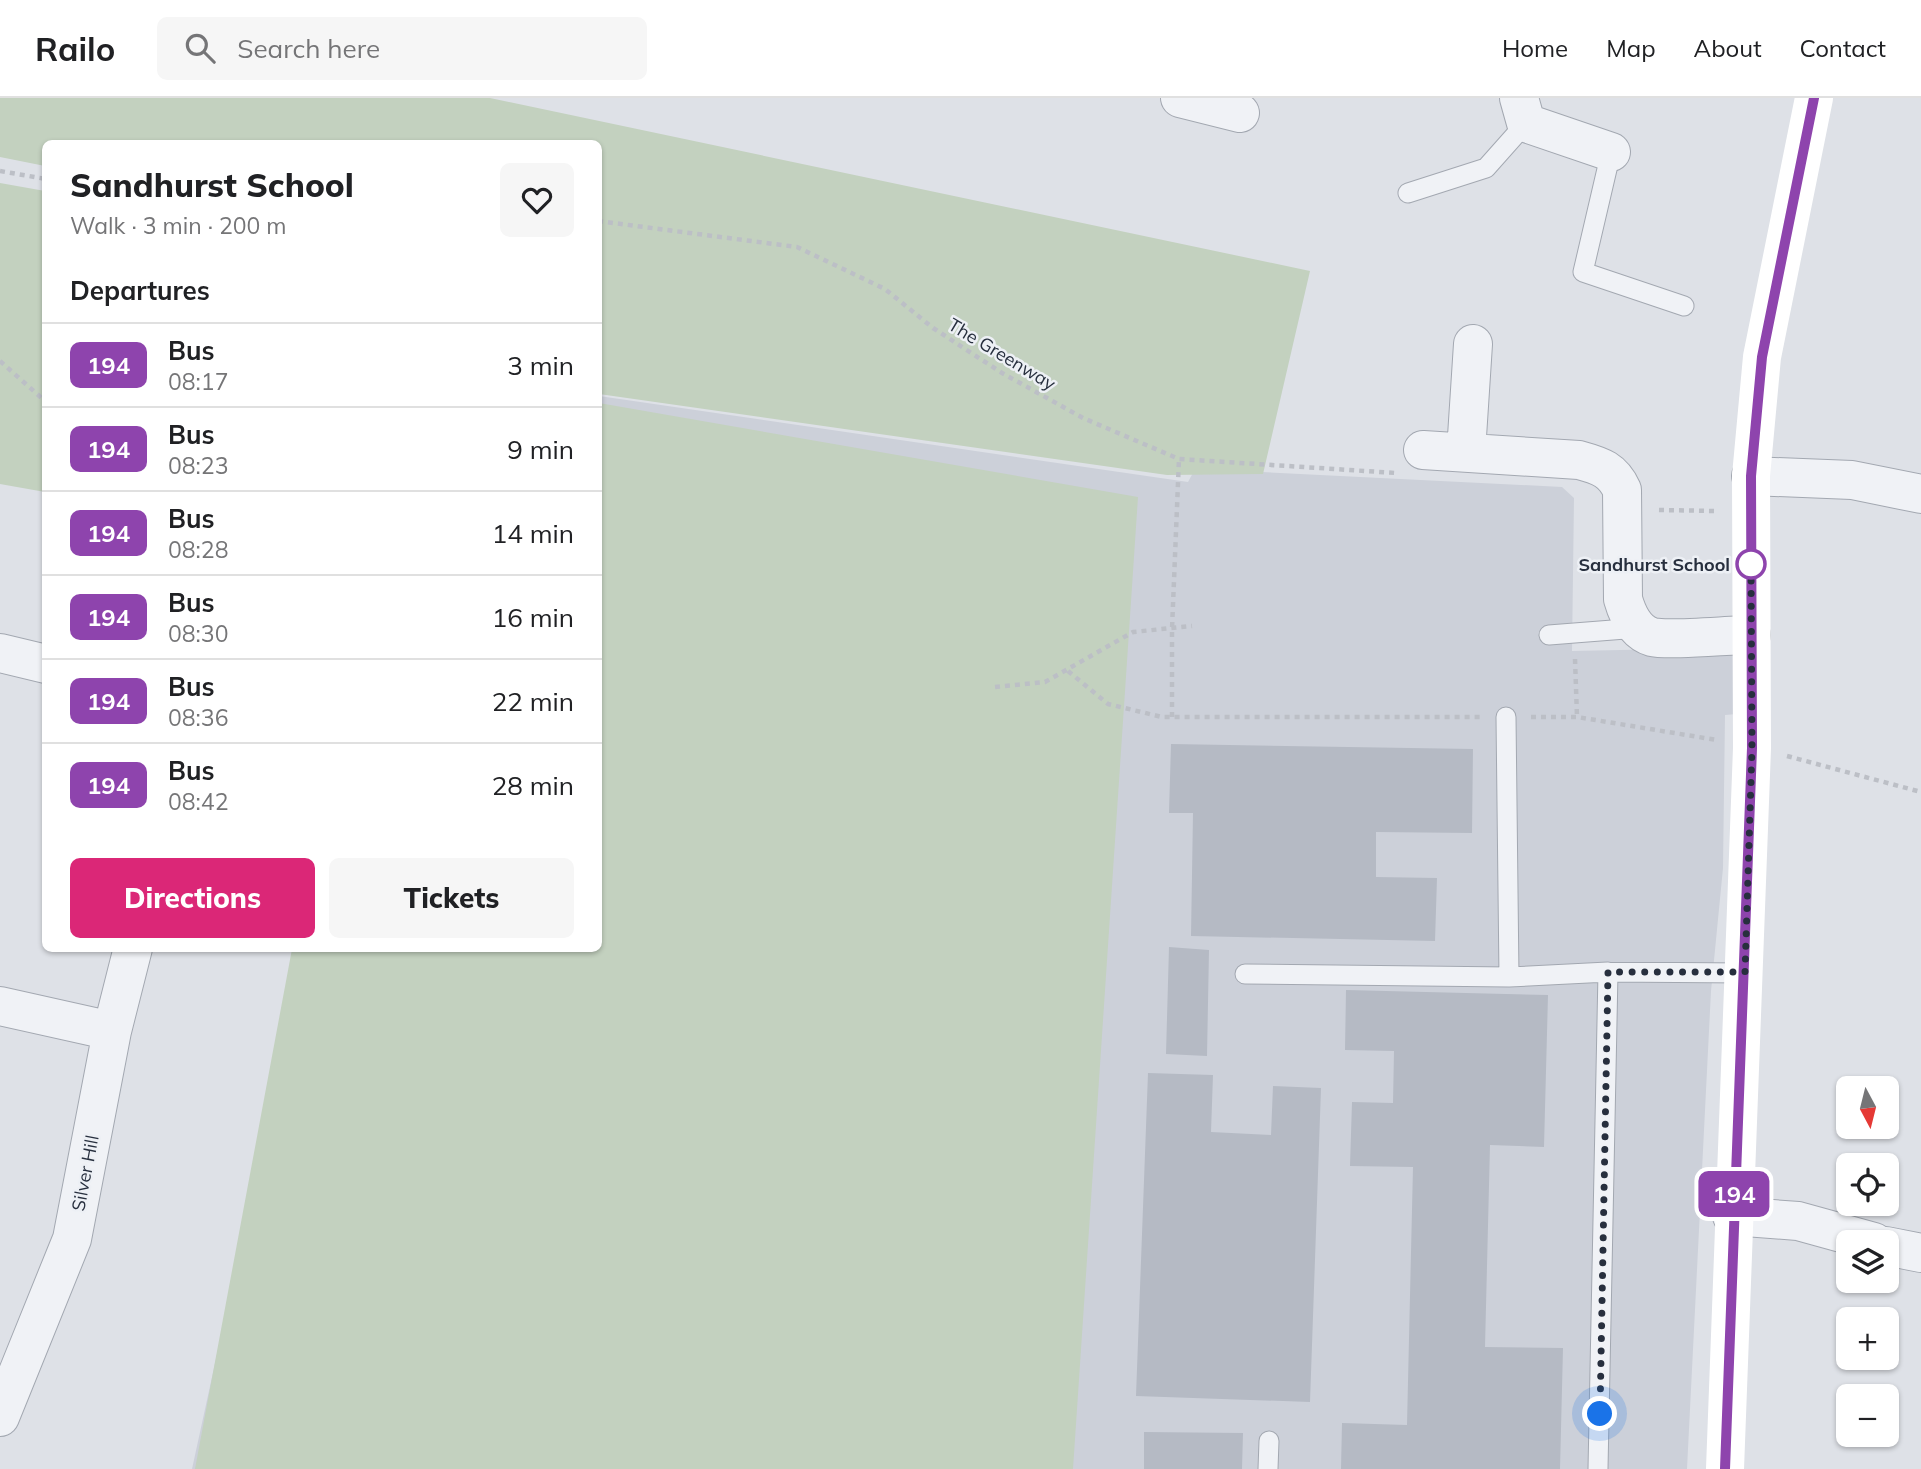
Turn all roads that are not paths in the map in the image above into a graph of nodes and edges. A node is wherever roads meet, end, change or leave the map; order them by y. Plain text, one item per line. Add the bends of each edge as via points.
1 (1180, 98) edge
2 (1814, 98) edge
3 (1522, 111) edge
4 (1239, 117) edge
5 (1611, 152) joint
6 (1408, 193) dead end
7 (1684, 306) dead end
8 (1474, 344) dead end
9 (1466, 452) junction
10 (1414, 462) road end
11 (1751, 494) junction
12 (1921, 494) edge
13 (1638, 628) junction
14 (1549, 635) dead end
15 (1751, 635) junction
16 (0, 653) edge
17 (42, 663) edge
18 (1506, 717) road end
19 (133, 952) edge
20 (1608, 972) junction
21 (1745, 972) junction
22 (1245, 974) dead end
23 (1509, 977) junction
24 (0, 1006) edge
25 (112, 1031) junction
26 (1732, 1216) junction
27 (1836, 1232) edge
28 (1899, 1248) edge
29 (1921, 1252) edge
30 (0, 1417) edge
31 (1269, 1441) dead end
32 (1268, 1469) edge
33 (1598, 1469) edge
34 (1725, 1469) edge

1 - 4 street
2 - 11 street via 1762,357
3 - 5 street
3 - 6 lane via 1486,168
5 - 7 lane via 1583,272
8 - 9 street
9 - 10 street
9 - 13 street via 1579,460 1615,475 1622,490 1623,599
11 - 12 street via 1852,480
11 - 15 street
13 - 14 lane
13 - 15 street via 1652,637
15 - 21 street
16 - 17 street
18 - 23 lane
19 - 25 street, Silver Hill
20 - 21 lane
20 - 23 lane
20 - 33 lane
21 - 26 street
22 - 23 lane
24 - 25 street
25 - 30 street, Silver Hill via 72,1239
26 - 27 street via 1798,1221
26 - 34 street
28 - 29 street
31 - 32 lane

